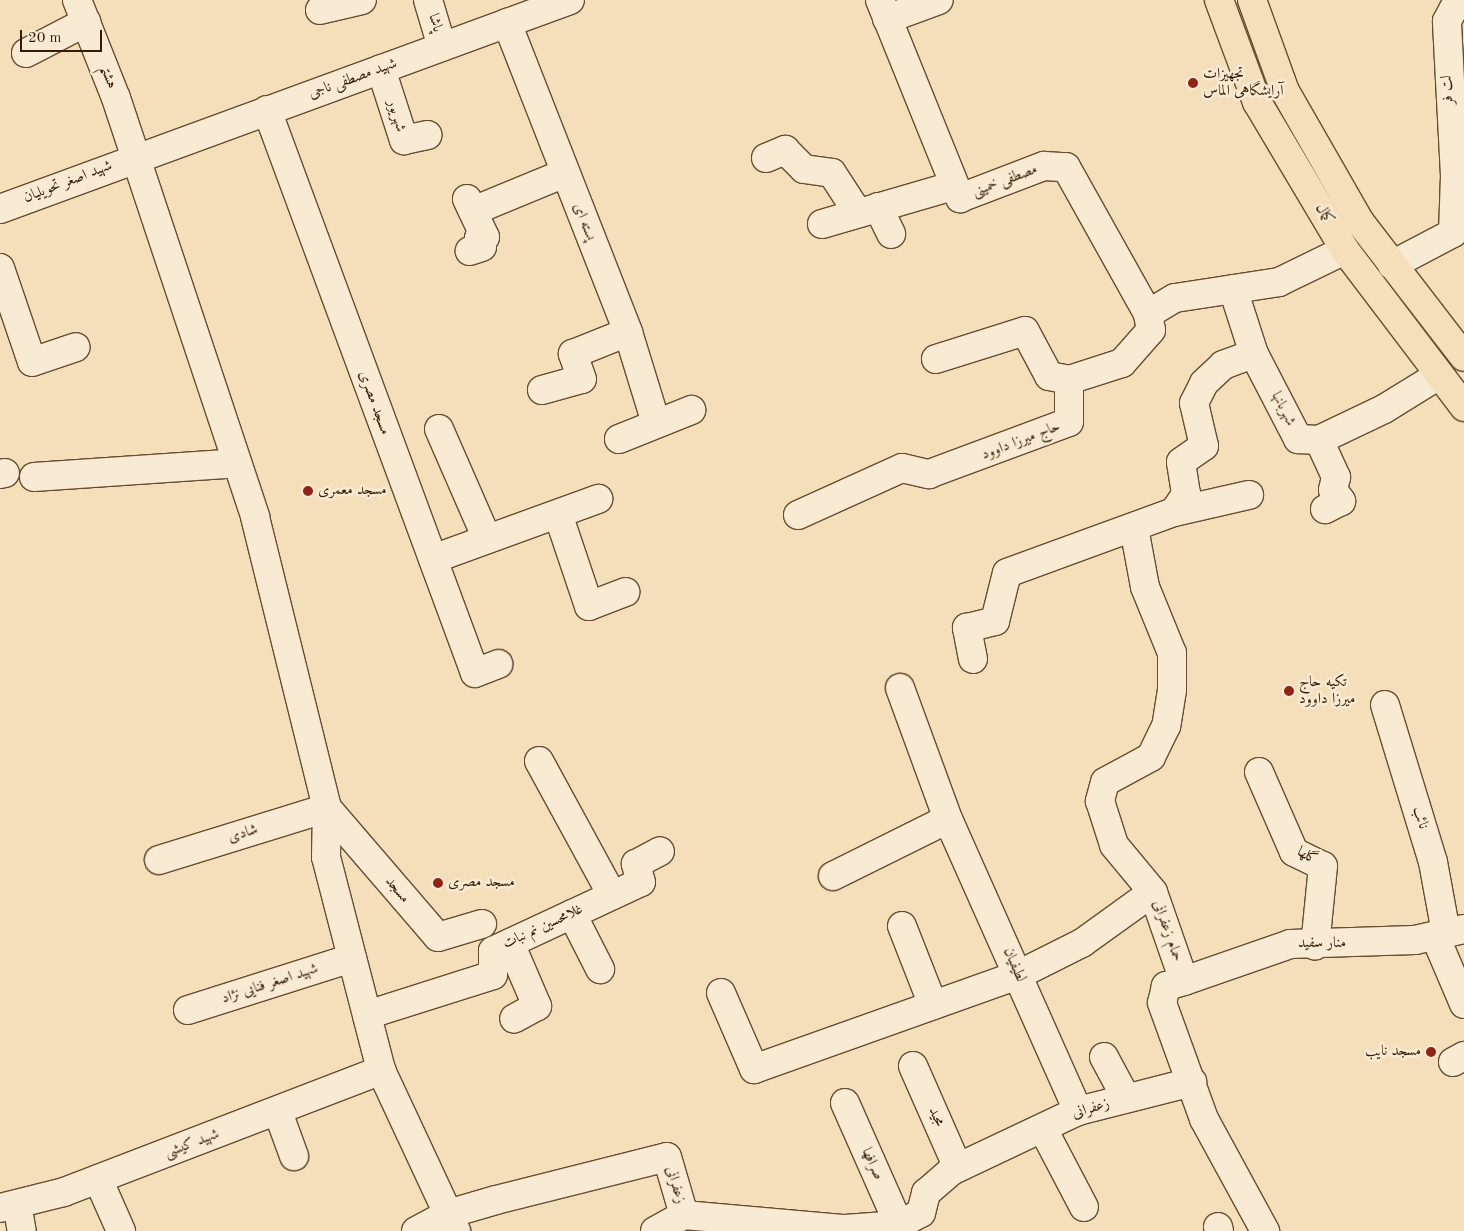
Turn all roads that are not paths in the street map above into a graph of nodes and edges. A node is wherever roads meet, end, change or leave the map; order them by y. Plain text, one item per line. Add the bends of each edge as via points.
1 (362, 0) edge
2 (428, 0) edge
3 (570, 0) edge
4 (939, 0) edge
5 (1219, 0) edge
6 (1252, 0) edge
7 (1458, 0) edge
8 (883, 9) edge
9 (320, 10) dead end
10 (81, 11) edge
11 (507, 23) junction
12 (442, 46) junction
13 (26, 53) dead end
14 (382, 69) junction
15 (267, 110) junction
16 (426, 135) dead end
17 (136, 156) junction
18 (766, 158) dead end
19 (565, 173) junction
20 (953, 186) junction
21 (0, 209) edge
22 (868, 210) junction
23 (822, 224) dead end
24 (1459, 232) edge
25 (891, 234) dead end
26 (1346, 250) junction
27 (470, 251) dead end
28 (1392, 265) junction
29 (0, 268) edge
30 (1233, 289) junction
31 (1148, 314) junction
32 (628, 332) junction
33 (76, 347) dead end
34 (1254, 354) junction
35 (1464, 357) edge
36 (936, 359) dead end
37 (1439, 375) junction
38 (1069, 380) junction
39 (542, 390) dead end
40 (1464, 407) edge
41 (690, 410) dead end
42 (656, 423) junction
43 (439, 429) dead end
44 (619, 439) dead end
45 (1319, 440) junction
46 (237, 463) junction
47 (34, 477) dead end
48 (1249, 495) dead end
49 (598, 499) dead end
50 (1325, 509) dead end
51 (1174, 512) junction
52 (558, 514) junction
53 (798, 515) dead end
54 (1134, 528) junction
55 (487, 539) junction
56 (432, 559) junction
57 (625, 592) dead end
58 (973, 659) dead end
59 (498, 664) dead end
60 (900, 688) dead end
61 (1385, 705) dead end
62 (539, 761) dead end
63 (1259, 772) dead end
64 (327, 808) junction
65 (948, 819) junction
66 (660, 851) dead end
67 (159, 860) dead end
68 (833, 876) dead end
69 (1153, 892) junction
70 (612, 895) junction
71 (572, 914) junction
72 (482, 924) dead end
73 (902, 926) dead end
74 (1448, 933) edge
75 (510, 943) junction
76 (1315, 946) junction
77 (352, 958) junction
78 (600, 969) dead end
79 (1018, 975) junction
80 (1184, 981) junction
81 (721, 993) dead end
82 (1464, 1004) edge
83 (933, 1005) junction
84 (188, 1010) dead end
85 (367, 1015) junction
86 (514, 1018) dead end
87 (1104, 1057) dead end
88 (913, 1066) dead end
89 (381, 1070) junction
90 (1192, 1082) junction
91 (1126, 1098) junction
92 (846, 1103) dead end
93 (1078, 1111) junction
94 (278, 1112) junction
95 (1043, 1129) junction
96 (294, 1156) dead end
97 (958, 1168) junction
98 (98, 1179) junction
99 (8, 1206) edge
100 (1084, 1207) dead end
101 (684, 1215) junction
102 (452, 1222) edge
103 (728, 1225) edge
104 (899, 1225) junction
105 (1262, 1230) edge
106 (22, 1231) edge
107 (121, 1231) edge
108 (416, 1231) edge
109 (655, 1231) edge

1 - 9 street
2 - 12 street, پاشا
3 - 11 street, شهید مصطفی ناجی
4 - 8 street
5 - 26 main road, کمال via 1257,102
6 - 28 main road, کمال via 1285,91 1360,222
7 - 24 street, لت فر via 1447,21
8 - 20 street, مصطفی خمینی
10 - 13 street
10 - 17 street, هشتم
11 - 12 street, شهید مصطفی ناجی
11 - 19 street, پسته ای
12 - 14 street, شهید مصطفی ناجی
14 - 15 street, شهید مصطفی ناجی
14 - 16 street, شهریور via 404,140
15 - 17 street, شهید مصطفی ناجی
15 - 56 street, مسجد مصری
17 - 21 street, شهید اصغر تحویلیان
17 - 46 street, هشتم
18 - 22 street via 785,150 804,169 832,173
19 - 27 street via 470,205 485,237 479,238 482,247
19 - 32 street, پسته ای
20 - 22 street
20 - 31 street, مصطفی خمینی via 960,198 1044,166 1066,167
22 - 23 street
22 - 25 street
24 - 28 street, لت فر
26 - 30 street via 1279,282
26 - 37 main road, کمال
28 - 35 main road, کمال
29 - 33 street via 32,362
30 - 31 street via 1175,298
30 - 34 street, شهربانها
31 - 38 street via 1151,330 1122,363
32 - 39 street via 573,354 582,379
32 - 42 street, پسته ای
34 - 45 street, شهربانها via 1298,439
34 - 51 street via 1223,366 1204,383 1194,403 1204,446 1181,462 1186,494
36 - 38 street via 1025,331 1048,376
37 - 40 main road, کمال
37 - 45 street via 1384,409
38 - 53 street, حاج میرزا داوود via 1069,422 929,474 902,468
41 - 42 street
42 - 44 street
43 - 55 street
45 - 50 street via 1336,477 1333,490 1341,501
46 - 47 street
46 - 64 street, هشتم via 255,516
48 - 51 street
49 - 52 street
51 - 54 street
52 - 55 street
52 - 57 street via 589,606
54 - 58 street via 1006,573 995,621 968,628
54 - 69 street, حمام زعفرانی via 1145,587 1172,653 1172,690 1166,726 1151,757 1105,782 1100,801 1114,845
55 - 56 street
56 - 59 street, مسجد مصری via 475,674
60 - 65 street, لطیفیان
61 - 74 street, نائب via 1433,862
62 - 70 street
63 - 76 street, گلها via 1294,852 1323,866
64 - 67 street, شادی
64 - 72 street, مسجد via 438,937
64 - 77 street via 326,857
65 - 68 street
65 - 79 street, لطیفیان
66 - 70 street, غلامحسین نم نبات via 636,864 641,882
69 - 79 street via 1082,943
69 - 80 street, حمام زعفرانی
70 - 71 street, غلامحسین نم نبات
71 - 75 street, غلامحسین نم نبات
71 - 78 street
73 - 83 street
74 - 76 street, منار سفید
74 - 82 street, نائب
75 - 85 street, غلامحسین نم نبات via 493,951 493,975
75 - 86 street via 538,1006
76 - 80 street, منار سفید via 1290,944
77 - 84 street, شهید اصغر فنایی نژاد
77 - 85 street
79 - 83 street
79 - 93 street, لطیفیان
80 - 90 street, حمام زعفرانی via 1166,986 1162,1003
81 - 83 street via 754,1070
85 - 89 street
87 - 91 street
88 - 97 street, مجید
89 - 94 street, شهید کیشی
89 - 102 street
90 - 91 street, زعفرانی
90 - 105 street, حمام زعفرانی via 1204,1119
91 - 93 street, زعفرانی
92 - 104 street, صرافها
93 - 95 street, زعفرانی
94 - 96 street
94 - 98 street, شهید کیشی
95 - 97 street, زعفرانی
95 - 100 street
97 - 104 street, زعفرانی via 926,1193 921,1213
98 - 99 street, شهید کیشی
98 - 107 street
99 - 106 street
101 - 102 street, زعفرانی via 667,1158
101 - 103 street, زعفرانی
101 - 109 street
102 - 108 street
103 - 104 street, زعفرانی via 845,1229

